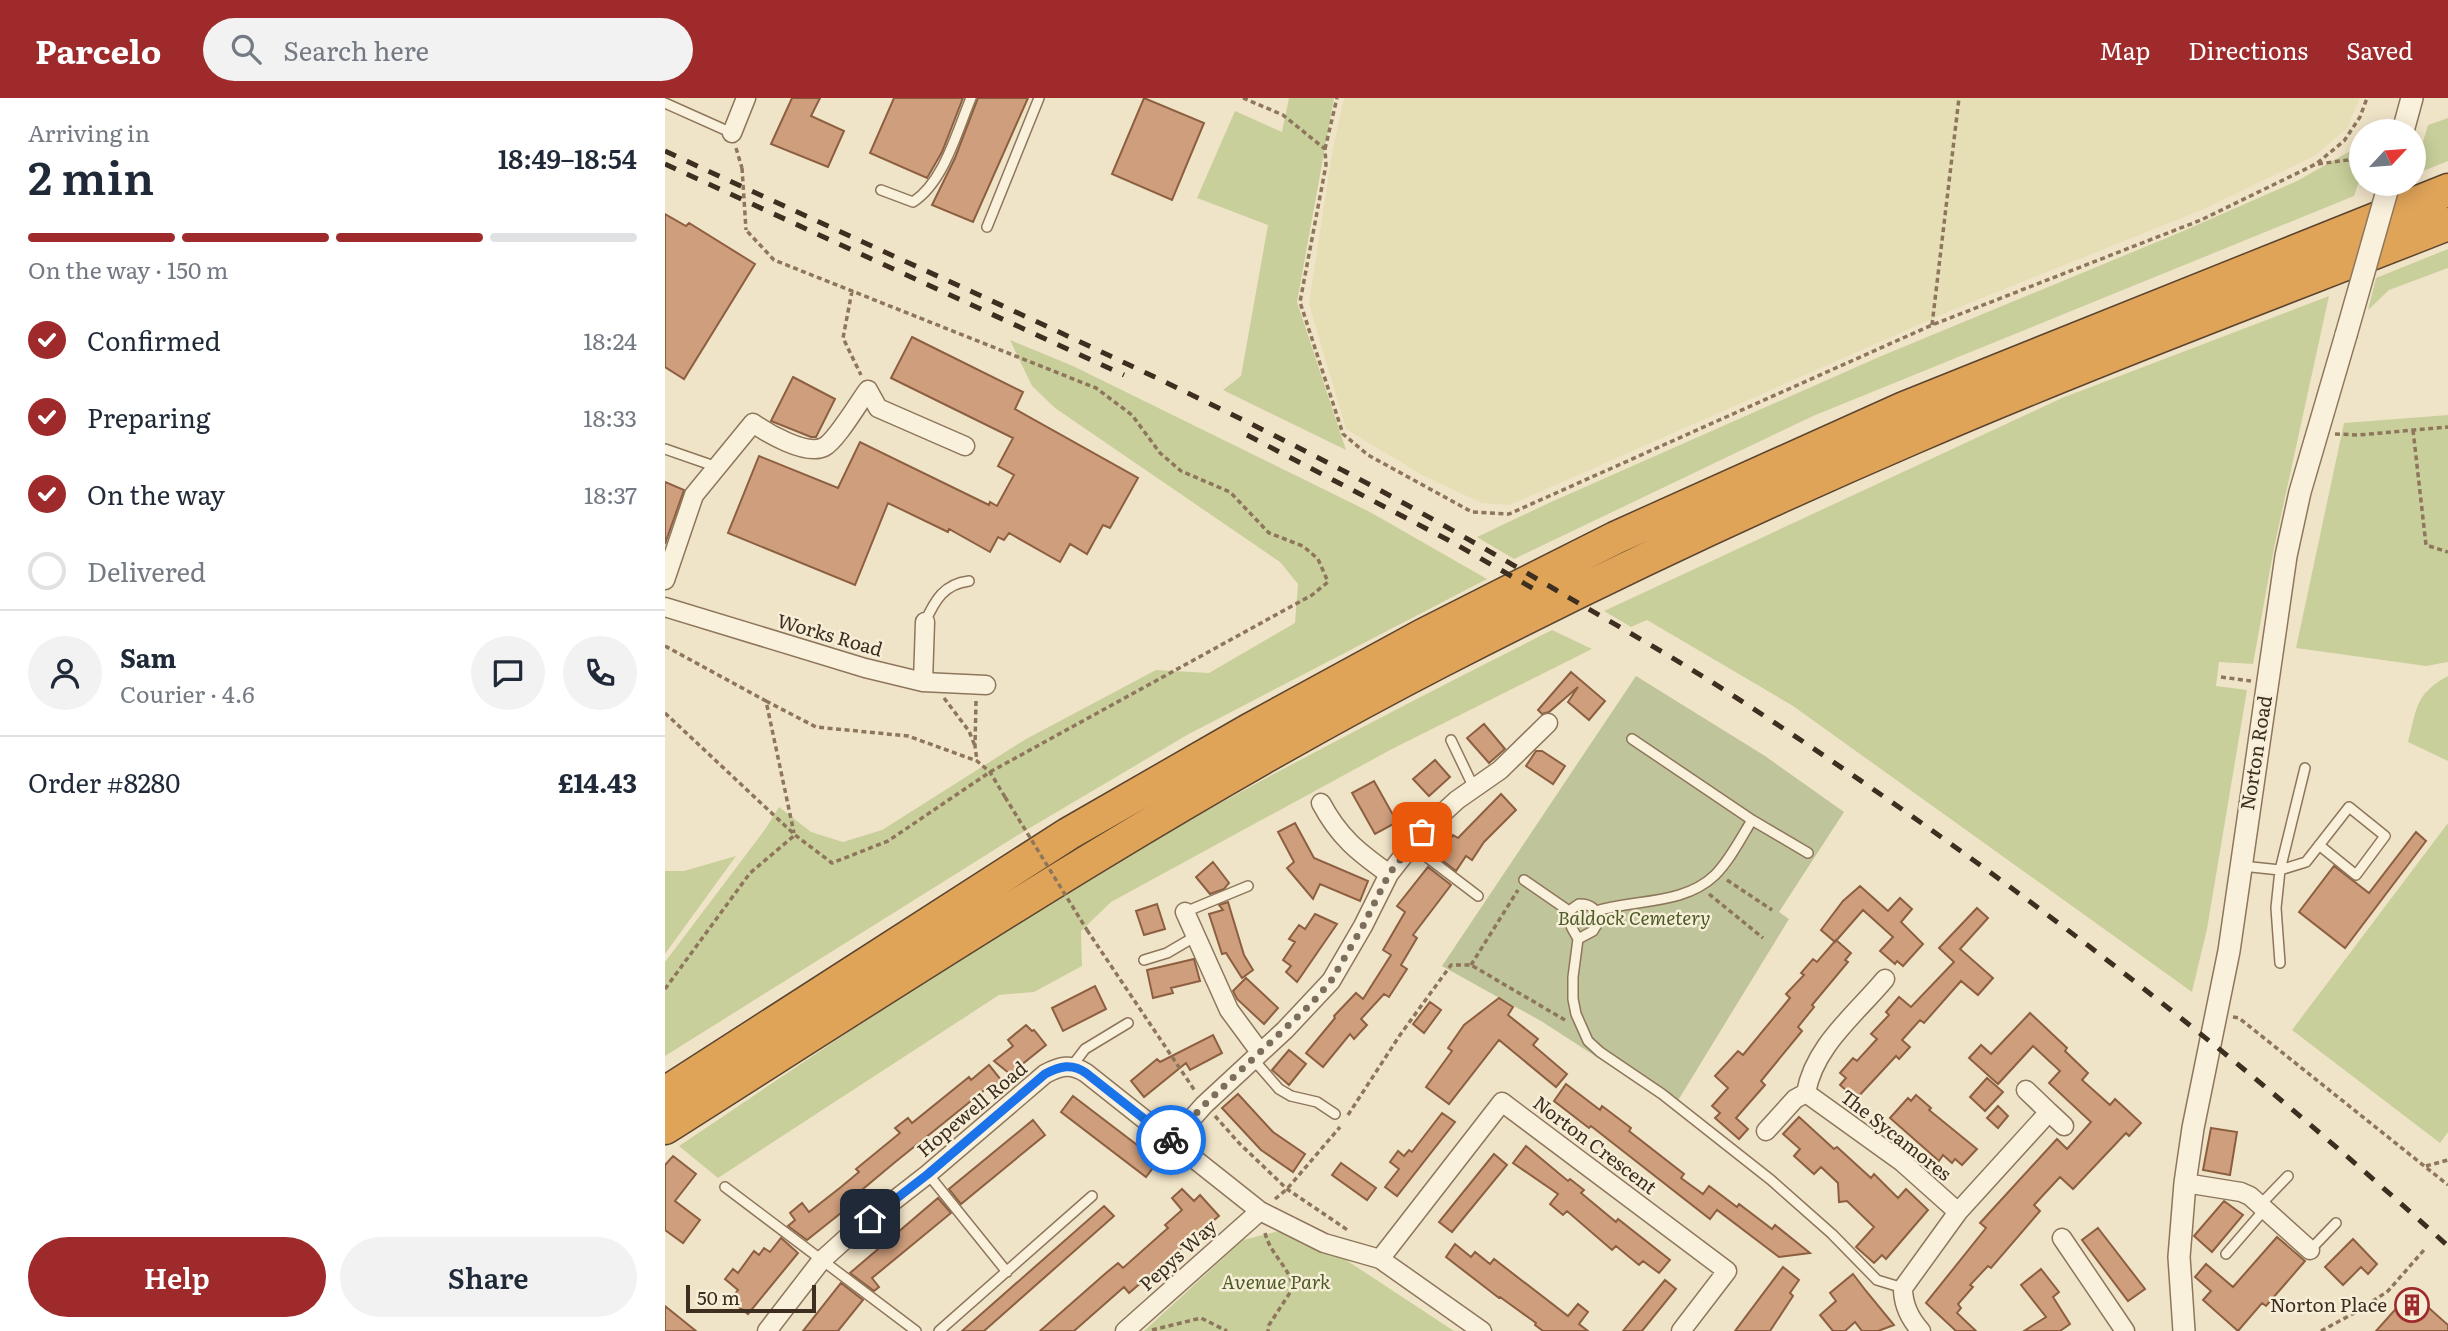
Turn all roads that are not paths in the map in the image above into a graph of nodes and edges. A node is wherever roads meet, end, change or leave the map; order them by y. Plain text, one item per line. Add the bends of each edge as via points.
1 (746, 98) edge
2 (971, 98) edge
3 (1039, 98) edge
4 (2412, 98) edge
5 (665, 103) edge
6 (2406, 119) edge
7 (731, 133) joint
8 (881, 190) dead end
9 (2448, 190) edge
10 (2386, 196) edge
11 (2448, 224) edge
12 (987, 227) dead end
13 (965, 446) dead end
14 (665, 449) edge
15 (717, 467) junction
16 (665, 580) edge
17 (969, 581) dead end
18 (665, 607) edge
19 (925, 622) joint
20 (927, 682) junction
21 (981, 685) road end
22 (1548, 723) dead end
23 (1632, 739) dead end
24 (1451, 740) dead end
25 (2305, 768) dead end
26 (1474, 789) junction
27 (1321, 803) dead end
28 (1752, 820) junction
29 (1411, 845) junction
30 (2319, 845) junction
31 (1808, 852) dead end
32 (2242, 866) junction
33 (2280, 870) junction
34 (1389, 874) junction
35 (1524, 880) road end
36 (1248, 886) dead end
37 (1478, 896) dead end
38 (1569, 911) junction
39 (1596, 911) junction
40 (1185, 912) joint
41 (1196, 936) junction
42 (1578, 939) junction
43 (1144, 960) dead end
44 (2280, 963) dead end
45 (1885, 979) dead end
46 (1128, 1023) dead end
47 (1256, 1056) junction
48 (1072, 1066) junction
49 (2026, 1090) dead end
50 (665, 1093) edge
51 (1806, 1093) junction
52 (2049, 1112) junction
53 (1335, 1114) dead end
54 (2064, 1126) dead end
55 (665, 1128) edge
56 (1766, 1131) dead end
57 (1172, 1141) junction
58 (928, 1174) junction
59 (2288, 1176) dead end
60 (2185, 1183) junction
61 (725, 1187) dead end
62 (1092, 1196) dead end
63 (2262, 1207) junction
64 (1260, 1210) junction
65 (1958, 1212) junction
66 (2336, 1223) dead end
67 (2062, 1238) dead end
68 (2310, 1250) joint
69 (2226, 1254) dead end
70 (1380, 1259) junction
71 (821, 1261) junction
72 (1007, 1272) junction
73 (1903, 1288) junction
74 (768, 1331) edge
75 (916, 1331) edge
76 (939, 1331) edge
77 (1125, 1331) edge
78 (1482, 1331) edge
79 (1681, 1331) edge
80 (1921, 1331) edge
81 (2125, 1331) edge
82 (2184, 1331) edge

1 - 7 street
2 - 8 lane via 935,182 924,195 913,202
3 - 12 lane
4 - 6 street
5 - 7 lane
9 - 50 highway via 1904,408 1615,538 1353,673 1068,834
10 - 32 street, Norton Road, bridge via 2300,492 2286,556
11 - 55 highway via 1916,437 1626,569 1439,662 1084,862
13 - 15 street via 878,408 868,390 823,448 799,446 753,423
14 - 15 lane
15 - 16 street via 694,495
17 - 19 lane via 944,590
18 - 20 street, Works Road via 865,668
19 - 20 street
20 - 21 street, Works Road
22 - 26 street via 1500,771
23 - 28 lane
24 - 26 lane
25 - 33 lane
26 - 29 street
27 - 34 street via 1342,837
28 - 31 lane
28 - 39 lane via 1717,873 1699,886 1685,893
29 - 34 street
29 - 37 lane
30 - 30 lane via 2349,807 2385,836 2356,875
30 - 33 lane via 2306,862
32 - 33 lane
32 - 60 street, Norton Road
33 - 44 lane via 2276,908
34 - 47 street via 1331,981
35 - 38 lane
36 - 40 lane
38 - 39 lane via 1579,904
38 - 42 lane via 1570,926
39 - 42 lane via 1597,927
40 - 41 street
41 - 43 lane
41 - 47 street via 1229,1010
42 - 73 lane via 1573,999 1588,1041 1771,1180 1877,1280
45 - 51 street via 1826,1046 1809,1076
46 - 48 lane via 1085,1049
47 - 53 lane via 1279,1089 1317,1102
47 - 57 street
48 - 57 street
48 - 58 street, Hopewell Road via 1045,1074
49 - 52 street
51 - 56 street
51 - 65 street, The Sycamores via 1902,1162
52 - 54 street
52 - 65 street
57 - 64 street
58 - 71 street, Hopewell Road
58 - 72 lane
59 - 63 lane
60 - 63 street via 2241,1192
60 - 82 street, Norton Road via 2179,1257
61 - 71 lane
62 - 72 lane
63 - 68 street
63 - 69 lane
64 - 70 street via 1324,1243
64 - 77 street, Pepys Way
65 - 73 street
66 - 68 lane
67 - 81 street
70 - 78 street
70 - 79 street, Norton Crescent via 1502,1102 1727,1271
71 - 74 street, Hopewell Road
71 - 75 lane
72 - 76 lane
73 - 80 street via 1907,1311

